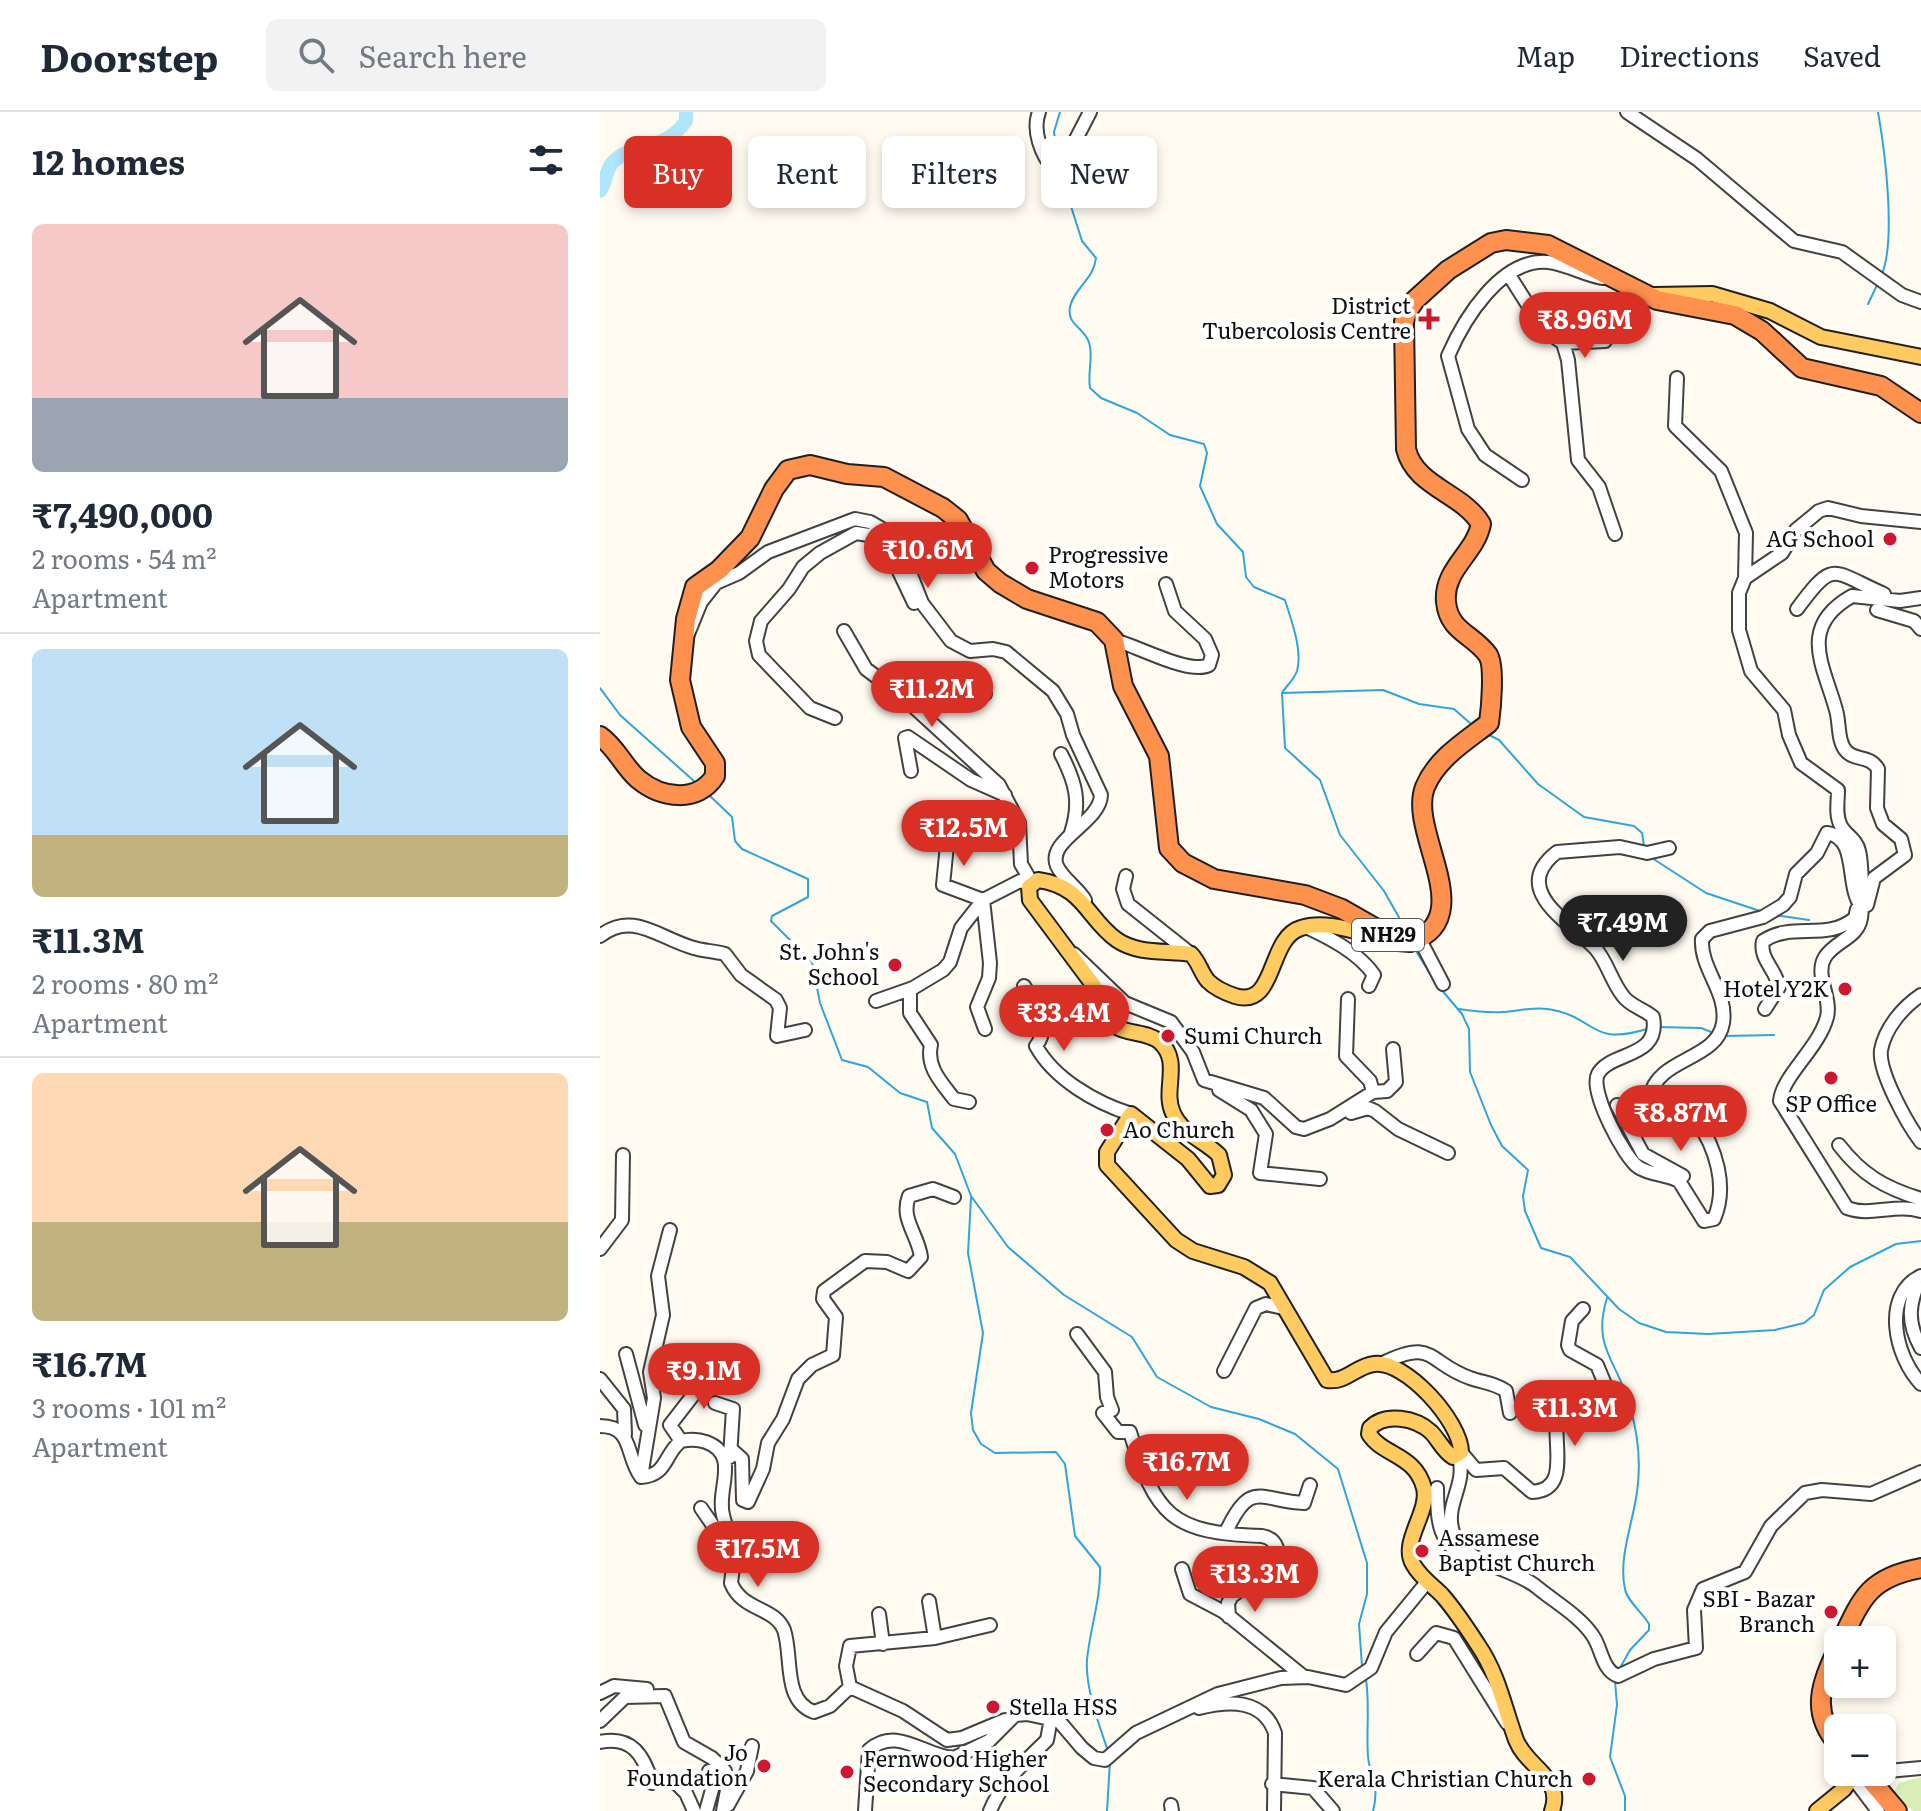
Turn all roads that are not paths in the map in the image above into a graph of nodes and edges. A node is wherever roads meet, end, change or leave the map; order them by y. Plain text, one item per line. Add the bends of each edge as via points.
1 (1039, 112) edge
2 (1090, 112) edge
3 (1627, 112) edge
4 (1509, 275) junction
5 (1618, 278) junction
6 (1646, 295) junction
7 (1921, 302) edge
8 (1605, 341) dead end
9 (1563, 343) junction
10 (1921, 357) edge
11 (1677, 378) dead end
12 (1921, 413) edge
13 (1522, 480) dead end
14 (1921, 522) edge
15 (1615, 534) dead end
16 (894, 540) junction
17 (895, 563) dead end
18 (1745, 578) junction
19 (1166, 584) dead end
20 (1921, 598) edge
21 (1900, 601) junction
22 (1797, 609) dead end
23 (1877, 610) dead end
24 (1921, 629) edge
25 (844, 631) dead end
26 (941, 631) junction
27 (684, 640) junction
28 (1114, 640) junction
29 (985, 694) dead end
30 (902, 696) junction
31 (835, 718) dead end
32 (600, 736) edge
33 (1061, 754) dead end
34 (911, 771) dead end
35 (1005, 795) junction
36 (948, 835) dead end
37 (1070, 836) junction
38 (1669, 848) dead end
39 (1126, 876) dead end
40 (1032, 883) junction
41 (983, 900) junction
42 (1089, 906) junction
43 (1860, 909) junction
44 (1306, 927) junction
45 (600, 936) edge
46 (1419, 938) junction
47 (1398, 941) junction
48 (1062, 945) junction
49 (1191, 954) junction
50 (1443, 984) dead end
51 (1024, 986) dead end
52 (1369, 986) dead end
53 (910, 990) junction
54 (1921, 995) edge
55 (1348, 999) dead end
56 (876, 1001) dead end
57 (1765, 1009) dead end
58 (985, 1029) dead end
59 (805, 1030) dead end
60 (1393, 1049) dead end
61 (1209, 1083) junction
62 (1373, 1092) junction
63 (969, 1102) dead end
64 (1617, 1105) dead end
65 (1131, 1114) junction
66 (1296, 1127) junction
67 (1921, 1142) edge
68 (1839, 1145) dead end
69 (1448, 1153) dead end
70 (623, 1155) dead end
71 (1320, 1179) dead end
72 (954, 1197) dead end
73 (1921, 1199) edge
74 (1921, 1211) edge
75 (1707, 1221) junction
76 (670, 1230) dead end
77 (600, 1249) edge
78 (1921, 1276) edge
79 (1283, 1308) junction
80 (1583, 1309) dead end
81 (1077, 1334) dead end
82 (1921, 1348) edge
83 (626, 1354) dead end
84 (1381, 1364) junction
85 (1224, 1371) dead end
86 (600, 1379) edge
87 (704, 1381) dead end
88 (1921, 1384) edge
89 (715, 1403) dead end
90 (1510, 1413) dead end
91 (600, 1426) edge
92 (625, 1434) junction
93 (648, 1440) junction
94 (681, 1441) junction
95 (732, 1450) junction
96 (1460, 1454) junction
97 (726, 1472) junction
98 (1921, 1472) edge
99 (641, 1477) junction
100 (1310, 1485) dead end
101 (1437, 1488) dead end
102 (701, 1508) dead end
103 (1226, 1532) junction
104 (734, 1556) junction
105 (1489, 1563) junction
106 (1921, 1568) edge
107 (1182, 1569) dead end
108 (1427, 1582) junction
109 (929, 1601) dead end
110 (879, 1614) dead end
111 (1229, 1617) junction
112 (990, 1625) dead end
113 (1848, 1626) edge
114 (935, 1638) junction
115 (883, 1644) junction
116 (1417, 1654) dead end
117 (1304, 1677) junction
118 (1824, 1683) edge
119 (850, 1687) junction
120 (600, 1693) edge
121 (665, 1696) junction
122 (1184, 1712) junction
123 (1015, 1715) junction
124 (1051, 1718) junction
125 (600, 1721) edge
126 (1824, 1725) edge
127 (1515, 1735) junction
128 (600, 1742) edge
129 (752, 1746) dead end
130 (1921, 1768) edge
131 (1896, 1770) edge
132 (709, 1771) dead end
133 (652, 1783) dead end
134 (676, 1783) dead end
135 (1272, 1784) junction
136 (1845, 1786) edge
137 (1864, 1786) edge
138 (1871, 1786) edge
139 (694, 1811) edge
140 (706, 1811) edge
141 (721, 1811) edge
142 (865, 1811) edge
143 (990, 1811) edge
144 (1274, 1811) edge
145 (1333, 1811) edge
146 (1552, 1811) edge
147 (1817, 1811) edge
148 (1878, 1811) edge
149 (1897, 1811) edge

1 - 2 street via 1038,139 1049,165 1060,170
3 - 7 street via 1697,159 1794,241 1842,252 1879,281
4 - 5 street via 1526,265 1552,262 1587,275
4 - 9 street via 1543,329
4 - 13 street via 1468,319 1448,364 1463,418 1485,455
5 - 6 highway, NH29
5 - 46 highway, NH29 via 1548,245 1506,240 1491,243 1448,270 1407,312 1409,462 1481,524 1448,580 1446,601 1458,631 1488,655 1492,667 1489,723 1435,770 1421,803 1442,895 1435,923
6 - 10 main road via 1712,294 1770,311 1821,337
6 - 12 highway, NH29 via 1735,315 1762,331 1802,368 1881,386
8 - 9 street
9 - 15 street via 1578,460 1599,487
11 - 18 street via 1675,426 1721,471 1727,484 1746,533
14 - 18 street via 1828,508 1796,530 1782,553
16 - 26 street via 909,563 922,603
16 - 27 street via 870,522 855,519 768,552 709,589
16 - 31 street via 866,532 849,535 803,567 761,621 759,655 810,708
17 - 26 street via 918,612
18 - 43 street via 1737,605 1744,655 1784,710 1801,763 1838,790 1841,826 1859,851
19 - 28 street via 1175,611 1205,639 1212,655 1209,665 1180,666
20 - 21 street
21 - 22 street via 1831,572
21 - 43 street via 1852,596 1833,610 1817,646 1843,748 1875,763 1879,816 1905,851 1901,860 1874,878
23 - 24 street via 1914,621
25 - 30 street via 866,669
26 - 37 street via 957,646 1006,652 1060,699 1101,795 1097,811
27 - 28 highway via 695,587 750,538 781,478 798,465 810,465 884,477 943,508 958,520 986,571 1000,583 1027,599 1097,622
27 - 32 highway via 680,680 691,727 715,763 709,785 698,794 657,789 639,780
28 - 47 highway, NH29 via 1123,686 1159,756 1173,854 1214,879 1305,895 1342,909
29 - 30 street via 950,701 909,685
30 - 35 street via 988,772
33 - 37 street via 1077,791
34 - 35 street via 908,737 971,780
35 - 40 street via 1019,823 1021,864
36 - 41 street via 943,885
37 - 42 street via 1060,846 1056,862
38 - 75 street via 1647,853 1620,847 1557,852 1545,864 1540,886 1550,909 1602,957 1626,1000 1653,1017 1655,1024 1646,1045 1598,1074 1596,1094 1603,1111 1632,1161 1679,1181
39 - 49 street via 1128,904
40 - 41 street via 1020,881
40 - 42 main road via 1063,887
40 - 48 main road via 1030,900
41 - 53 street via 961,928 950,962
41 - 58 street via 990,963 977,1007
42 - 49 main road via 1116,939 1135,948
43 - 57 street via 1835,931 1786,931 1763,941 1762,952 1779,987
43 - 74 street via 1854,934 1824,958 1827,1017 1780,1101 1847,1208
43 - 75 street via 1848,852 1838,837 1827,833 1817,853 1796,874 1783,905 1763,917 1710,931 1702,939 1701,951 1722,1007 1721,1028 1706,1048 1685,1057 1659,1079 1650,1097 1658,1106 1691,1116 1708,1140 1718,1165 1719,1189 1716,1213
44 - 47 main road
44 - 49 main road via 1287,935 1266,984 1249,997 1232,995 1209,982
44 - 52 street via 1366,965 1374,975
45 - 59 street via 628,924 725,954 741,975 776,1000 777,1036
46 - 47 highway, NH29
46 - 50 street
48 - 61 street via 1125,1003 1171,1022
48 - 65 main road via 1104,1001 1113,1025 1151,1037 1169,1055 1174,1116 1219,1155 1224,1175 1218,1185 1207,1184 1188,1159
51 - 65 street via 1040,1013 1043,1034 1036,1046 1049,1064 1093,1100
53 - 56 street
53 - 63 street via 908,1008 931,1045 935,1074 954,1099
54 - 67 street via 1900,1013 1881,1050 1903,1114
55 - 62 street via 1346,1056 1370,1081
60 - 62 street via 1396,1082 1387,1091
61 - 66 street via 1264,1098
61 - 71 street via 1257,1117 1267,1140 1260,1173
62 - 66 street via 1313,1127
64 - 75 street via 1643,1154 1682,1175
65 - 79 main road via 1107,1152 1107,1165 1162,1229 1193,1251 1261,1276
66 - 69 street via 1302,1133 1316,1133 1368,1108
68 - 73 street via 1885,1188
70 - 77 street via 624,1212
72 - 95 street via 933,1189 909,1196 905,1216 921,1257 914,1268 865,1261 824,1291 823,1299 836,1317 833,1355 798,1379 748,1502 741,1488 742,1459
76 - 93 street via 658,1276 663,1315 650,1372 654,1398
78 - 82 street via 1909,1302 1909,1316
78 - 88 street via 1904,1290 1896,1325 1901,1351
79 - 84 main road via 1327,1380
79 - 85 street via 1256,1308
80 - 96 street via 1572,1321 1568,1345 1597,1365 1612,1401 1604,1407 1562,1404 1554,1424 1560,1463 1554,1479 1532,1492 1504,1468 1476,1470
81 - 103 street via 1107,1376 1112,1410 1104,1417 1118,1432 1130,1432 1156,1502 1195,1529
83 - 93 street
84 - 90 street via 1408,1353 1431,1354 1469,1378 1506,1391
84 - 96 main road via 1403,1371 1424,1390 1454,1428
86 - 92 street via 624,1409
87 - 94 street via 670,1425
89 - 95 street via 733,1409
91 - 92 street
92 - 99 street via 632,1465
93 - 99 street
94 - 97 street via 713,1445 724,1456
94 - 99 street via 664,1468
95 - 97 street
96 - 105 street via 1463,1477 1452,1505 1453,1532 1471,1554
96 - 108 main road via 1447,1453 1429,1430 1402,1419 1389,1418 1370,1428 1371,1438 1404,1457 1423,1487 1425,1500 1410,1554
97 - 104 street via 722,1507
98 - 105 street via 1871,1494 1805,1493 1771,1526 1745,1572 1703,1589 1694,1610 1696,1648 1618,1676 1607,1667 1587,1629 1523,1575
100 - 103 street via 1304,1503 1266,1495 1249,1500 1235,1512
101 - 105 street via 1445,1542 1459,1555
102 - 104 street
103 - 111 street via 1269,1537 1278,1552 1273,1567 1232,1596
104 - 119 street via 735,1594 778,1619 788,1642 793,1691 805,1709 814,1712 830,1706
106 - 113 highway via 1892,1574 1871,1588
107 - 111 street via 1190,1594
108 - 117 street via 1386,1632 1365,1675 1338,1686
108 - 127 main road via 1480,1648 1497,1678
109 - 114 street
110 - 115 street
111 - 117 street
112 - 114 street
114 - 115 street
115 - 119 street via 850,1646
116 - 127 street via 1436,1633 1454,1638
117 - 122 street via 1218,1694
118 - 126 highway via 1819,1712
119 - 123 street via 903,1711 947,1740
120 - 121 street via 614,1686
121 - 125 street via 625,1697
121 - 141 street via 684,1742 720,1765 727,1777
122 - 124 street via 1136,1733 1105,1760 1087,1753
122 - 135 street via 1235,1702 1264,1715 1275,1733
123 - 124 street
123 - 142 street via 989,1741 954,1758 905,1741 874,1746 867,1759
124 - 143 street via 1047,1740 1030,1753
127 - 146 main road via 1552,1784
128 - 133 street via 619,1740 634,1747
129 - 141 street via 740,1787
130 - 131 street
132 - 140 street via 713,1786
134 - 139 street
135 - 144 street
135 - 145 street via 1313,1788
136 - 147 main road
137 - 148 street
138 - 149 highway

